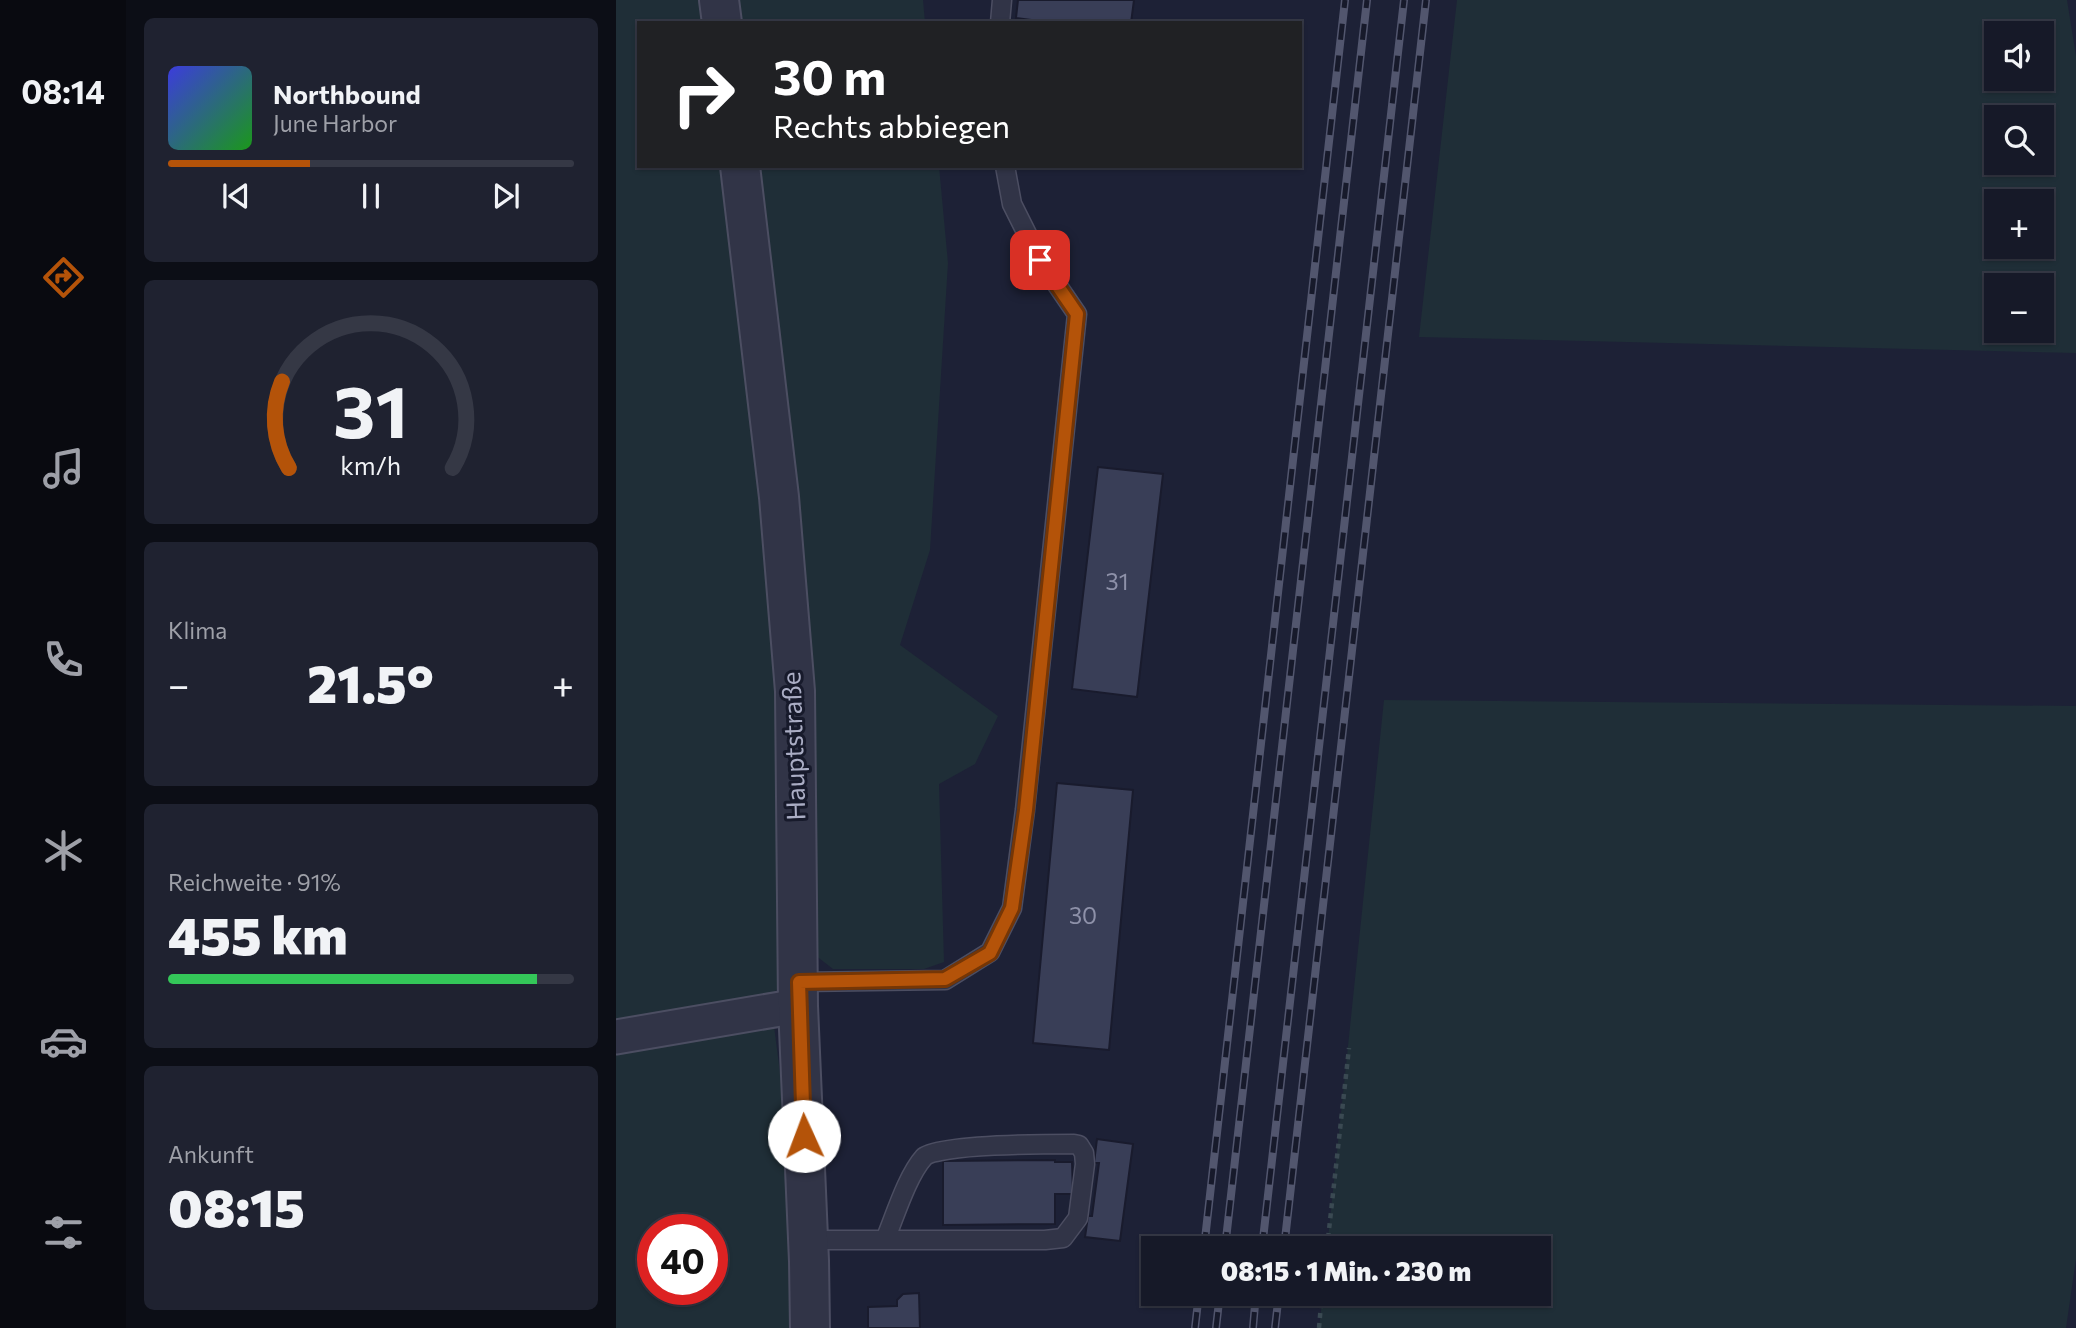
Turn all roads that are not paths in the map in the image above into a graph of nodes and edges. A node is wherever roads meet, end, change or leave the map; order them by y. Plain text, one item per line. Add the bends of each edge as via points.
1 (719, 0) edge
2 (1002, 0) edge
3 (722, 21) edge
4 (1000, 21) edge
5 (740, 168) edge
6 (1005, 168) edge
7 (798, 994) junction
8 (616, 1037) edge
9 (808, 1240) junction
10 (884, 1240) junction
11 (810, 1328) edge

1 - 3 street
2 - 4 lane
5 - 7 street, Hauptstraße via 779,497 795,691
6 - 7 lane via 1012,204 1040,260 1077,314 1012,908 990,953 945,979
7 - 8 street
7 - 9 street, Hauptstraße
9 - 10 lane
9 - 11 street, Hauptstraße
10 - 10 lane via 1063,1238 1078,1218 1085,1164 1081,1148 1074,1143 929,1152 913,1174

